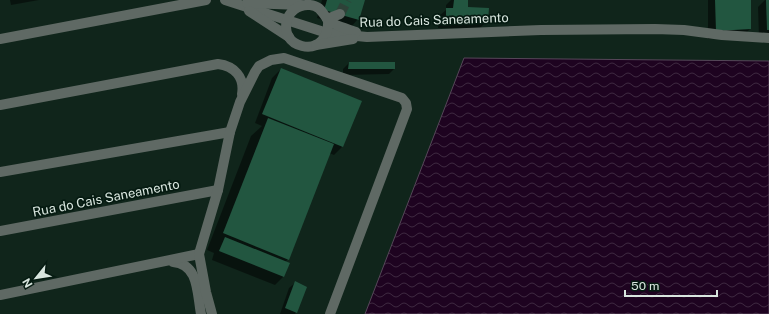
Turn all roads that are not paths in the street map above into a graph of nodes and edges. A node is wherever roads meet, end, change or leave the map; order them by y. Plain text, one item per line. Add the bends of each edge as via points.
1 (206, 0) edge
2 (230, 1) edge
3 (308, 3) edge
4 (340, 14) tunnel mouth
5 (286, 20) junction
6 (328, 20) junction
7 (327, 33) junction
8 (289, 37) junction
9 (367, 37) junction
10 (769, 38) edge
11 (0, 39) edge
12 (315, 45) junction
13 (240, 102) junction
14 (0, 105) edge
15 (230, 132) junction
16 (0, 172) edge
17 (218, 190) junction
18 (0, 231) edge
19 (199, 254) junction
20 (170, 261) junction
21 (0, 295) edge
22 (201, 314) edge
23 (212, 314) edge
24 (330, 314) edge

1 - 11 lane
2 - 3 lane
2 - 5 lane, Rua do Cais Saneamento
2 - 8 lane
3 - 5 lane via 292,10
3 - 6 lane via 320,8
4 - 6 lane
5 - 7 lane, Rua do Cais Saneamento
5 - 8 lane via 286,32
6 - 7 lane
6 - 9 lane
7 - 9 lane, Rua do Cais Saneamento
7 - 12 lane
8 - 12 lane via 298,45
9 - 10 lane, Rua do Cais Saneamento via 541,30 684,30
9 - 12 lane
13 - 14 lane via 243,91 240,78 231,67 218,64
13 - 15 lane
13 - 24 lane via 259,66 271,60 284,58 402,98 406,103 407,109
15 - 16 lane
15 - 17 lane
17 - 18 lane, Rua do Cais Saneamento
17 - 19 lane
19 - 20 lane
19 - 23 lane
20 - 21 lane
20 - 22 lane via 185,264 194,275

